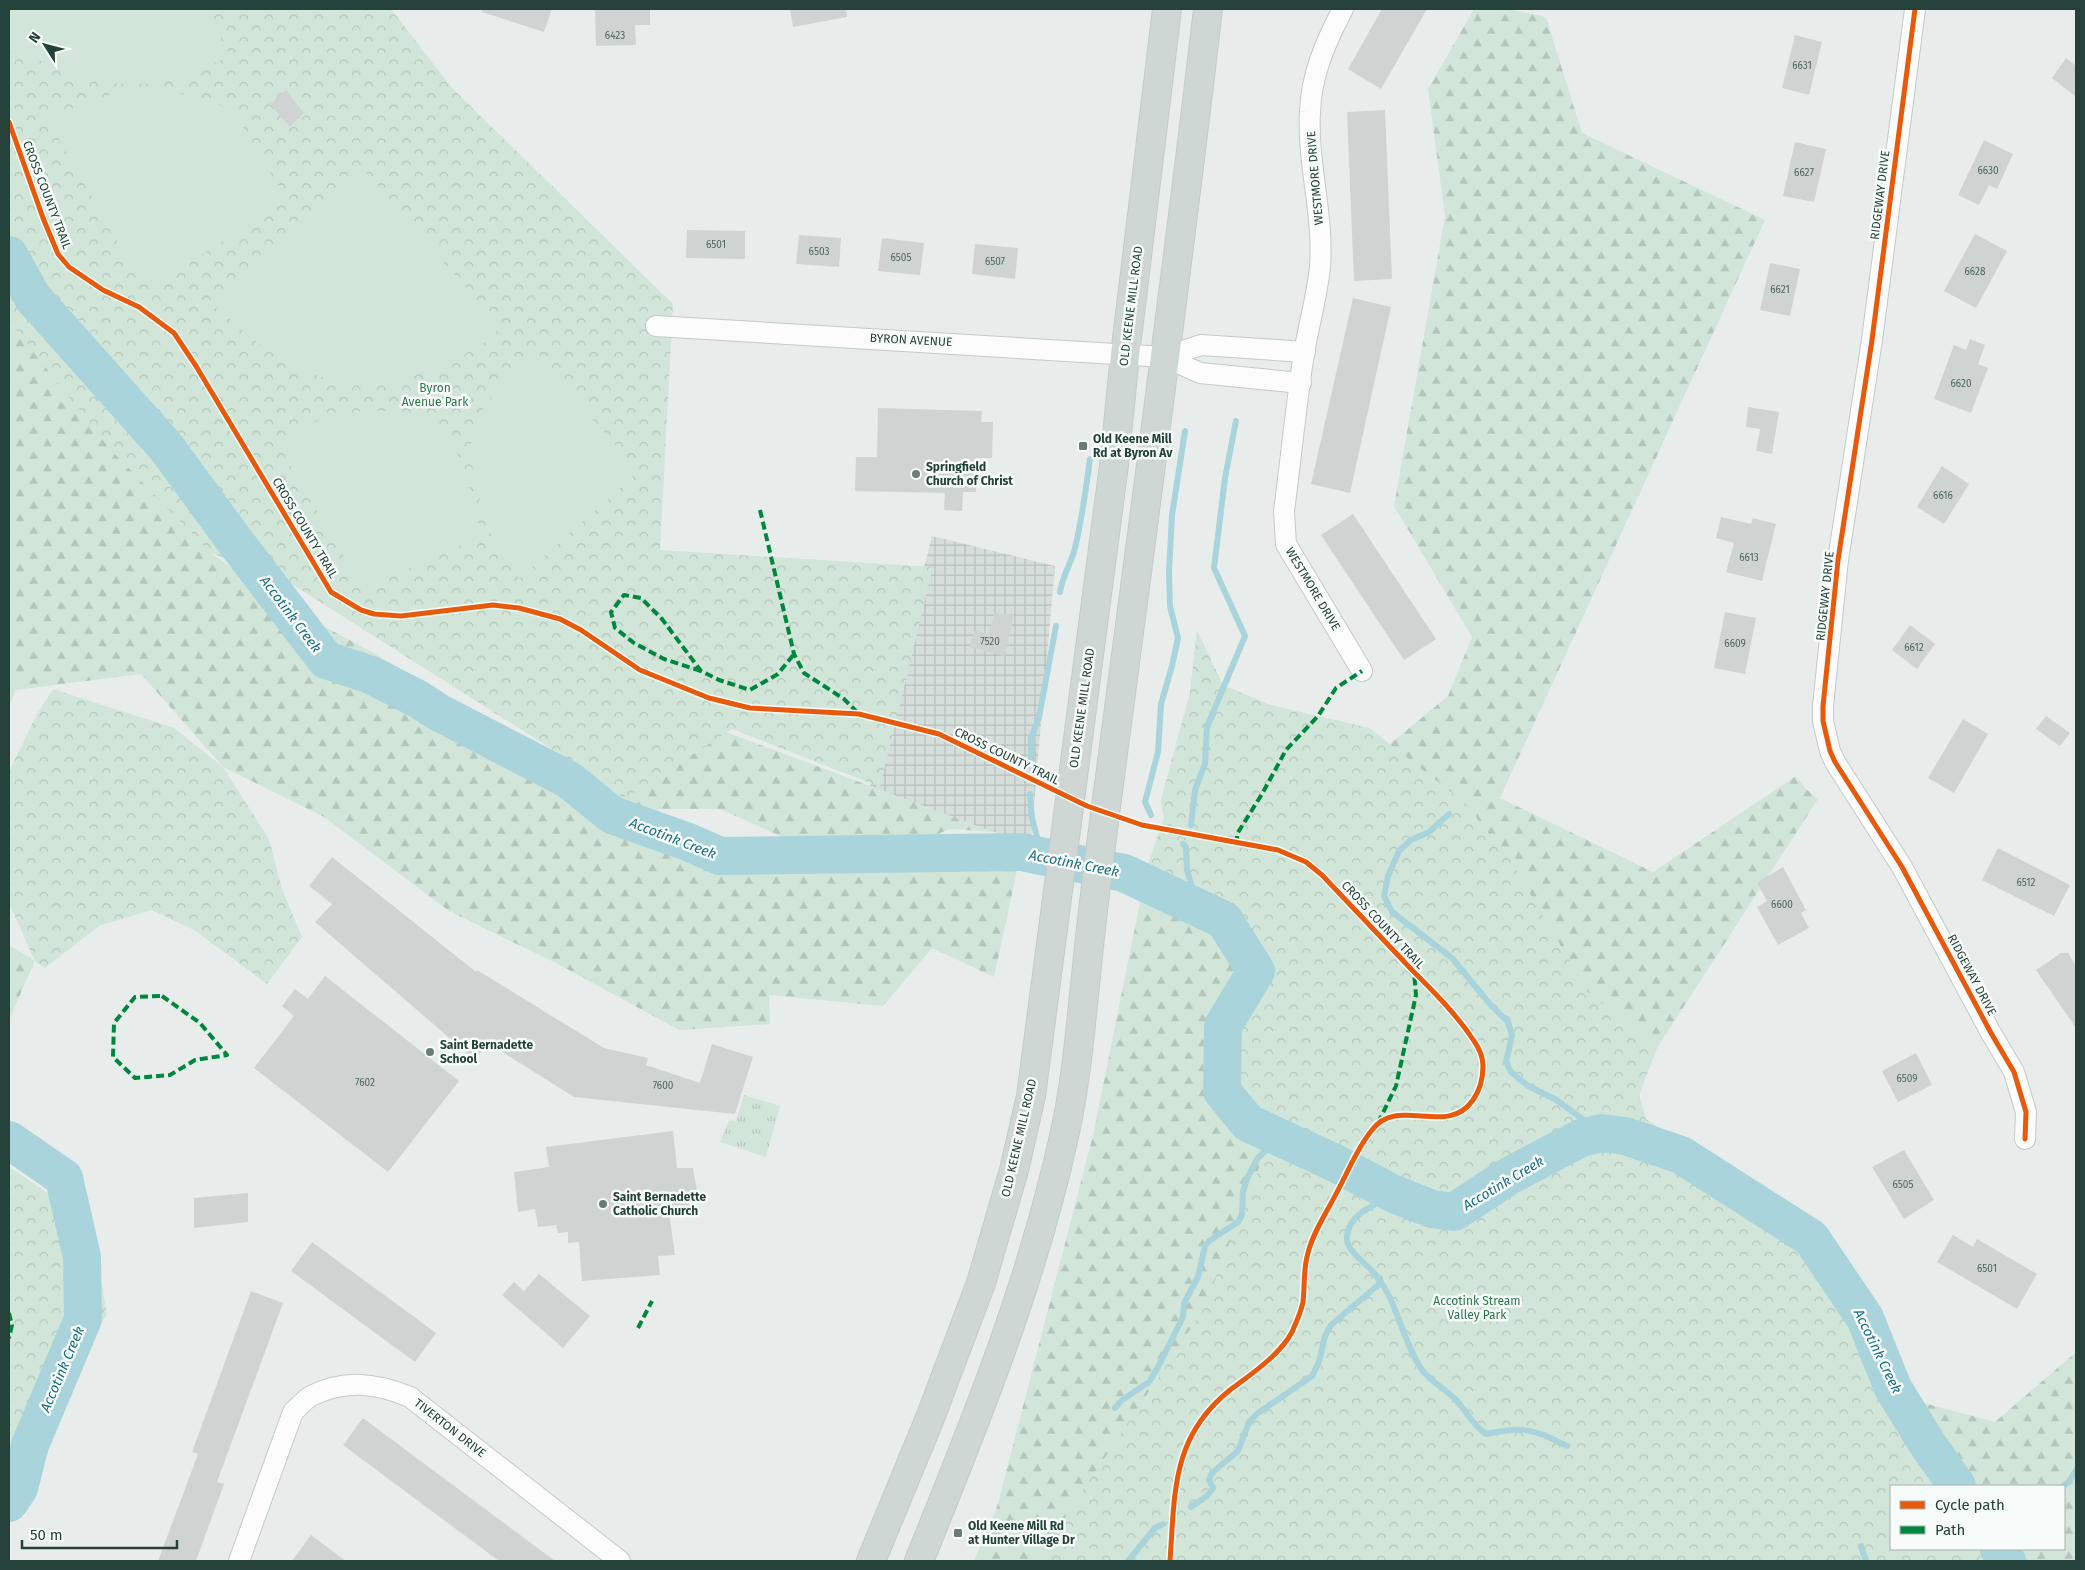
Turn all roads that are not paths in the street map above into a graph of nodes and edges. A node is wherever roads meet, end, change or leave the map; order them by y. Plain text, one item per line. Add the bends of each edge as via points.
1 (1167, 9) edge
2 (1208, 9) edge
3 (1344, 9) edge
4 (1915, 9) edge
5 (656, 326) dead end
6 (1304, 352) junction
7 (1124, 355) junction
8 (1165, 357) junction
9 (1300, 383) junction
10 (1362, 671) dead end
11 (2025, 1138) dead end
12 (239, 1561) edge
13 (620, 1561) edge
14 (872, 1561) edge
15 (919, 1561) edge

1 - 7 main road, OLD KEENE MILL ROAD
2 - 8 main road
3 - 6 street, WESTMORE DRIVE via 1319,62 1310,112 1320,264 1318,289
4 - 11 street, RIDGEWAY DRIVE via 1872,340 1838,560 1824,721 1835,762 1902,867 2014,1072 2026,1112
5 - 7 street, BYRON AVENUE
6 - 8 street via 1200,345
6 - 9 street, WESTMORE DRIVE
7 - 8 street, BYRON AVENUE
7 - 14 main road, OLD KEENE MILL ROAD via 1114,464 1031,1096 992,1249 934,1409
8 - 9 street via 1200,372
8 - 15 main road via 1066,1128 1045,1216 1021,1293 973,1430
9 - 10 street, WESTMORE DRIVE via 1284,511 1286,544
12 - 13 street, TIVERTON DRIVE via 293,1412 310,1397 334,1388 364,1384 388,1388 410,1397

